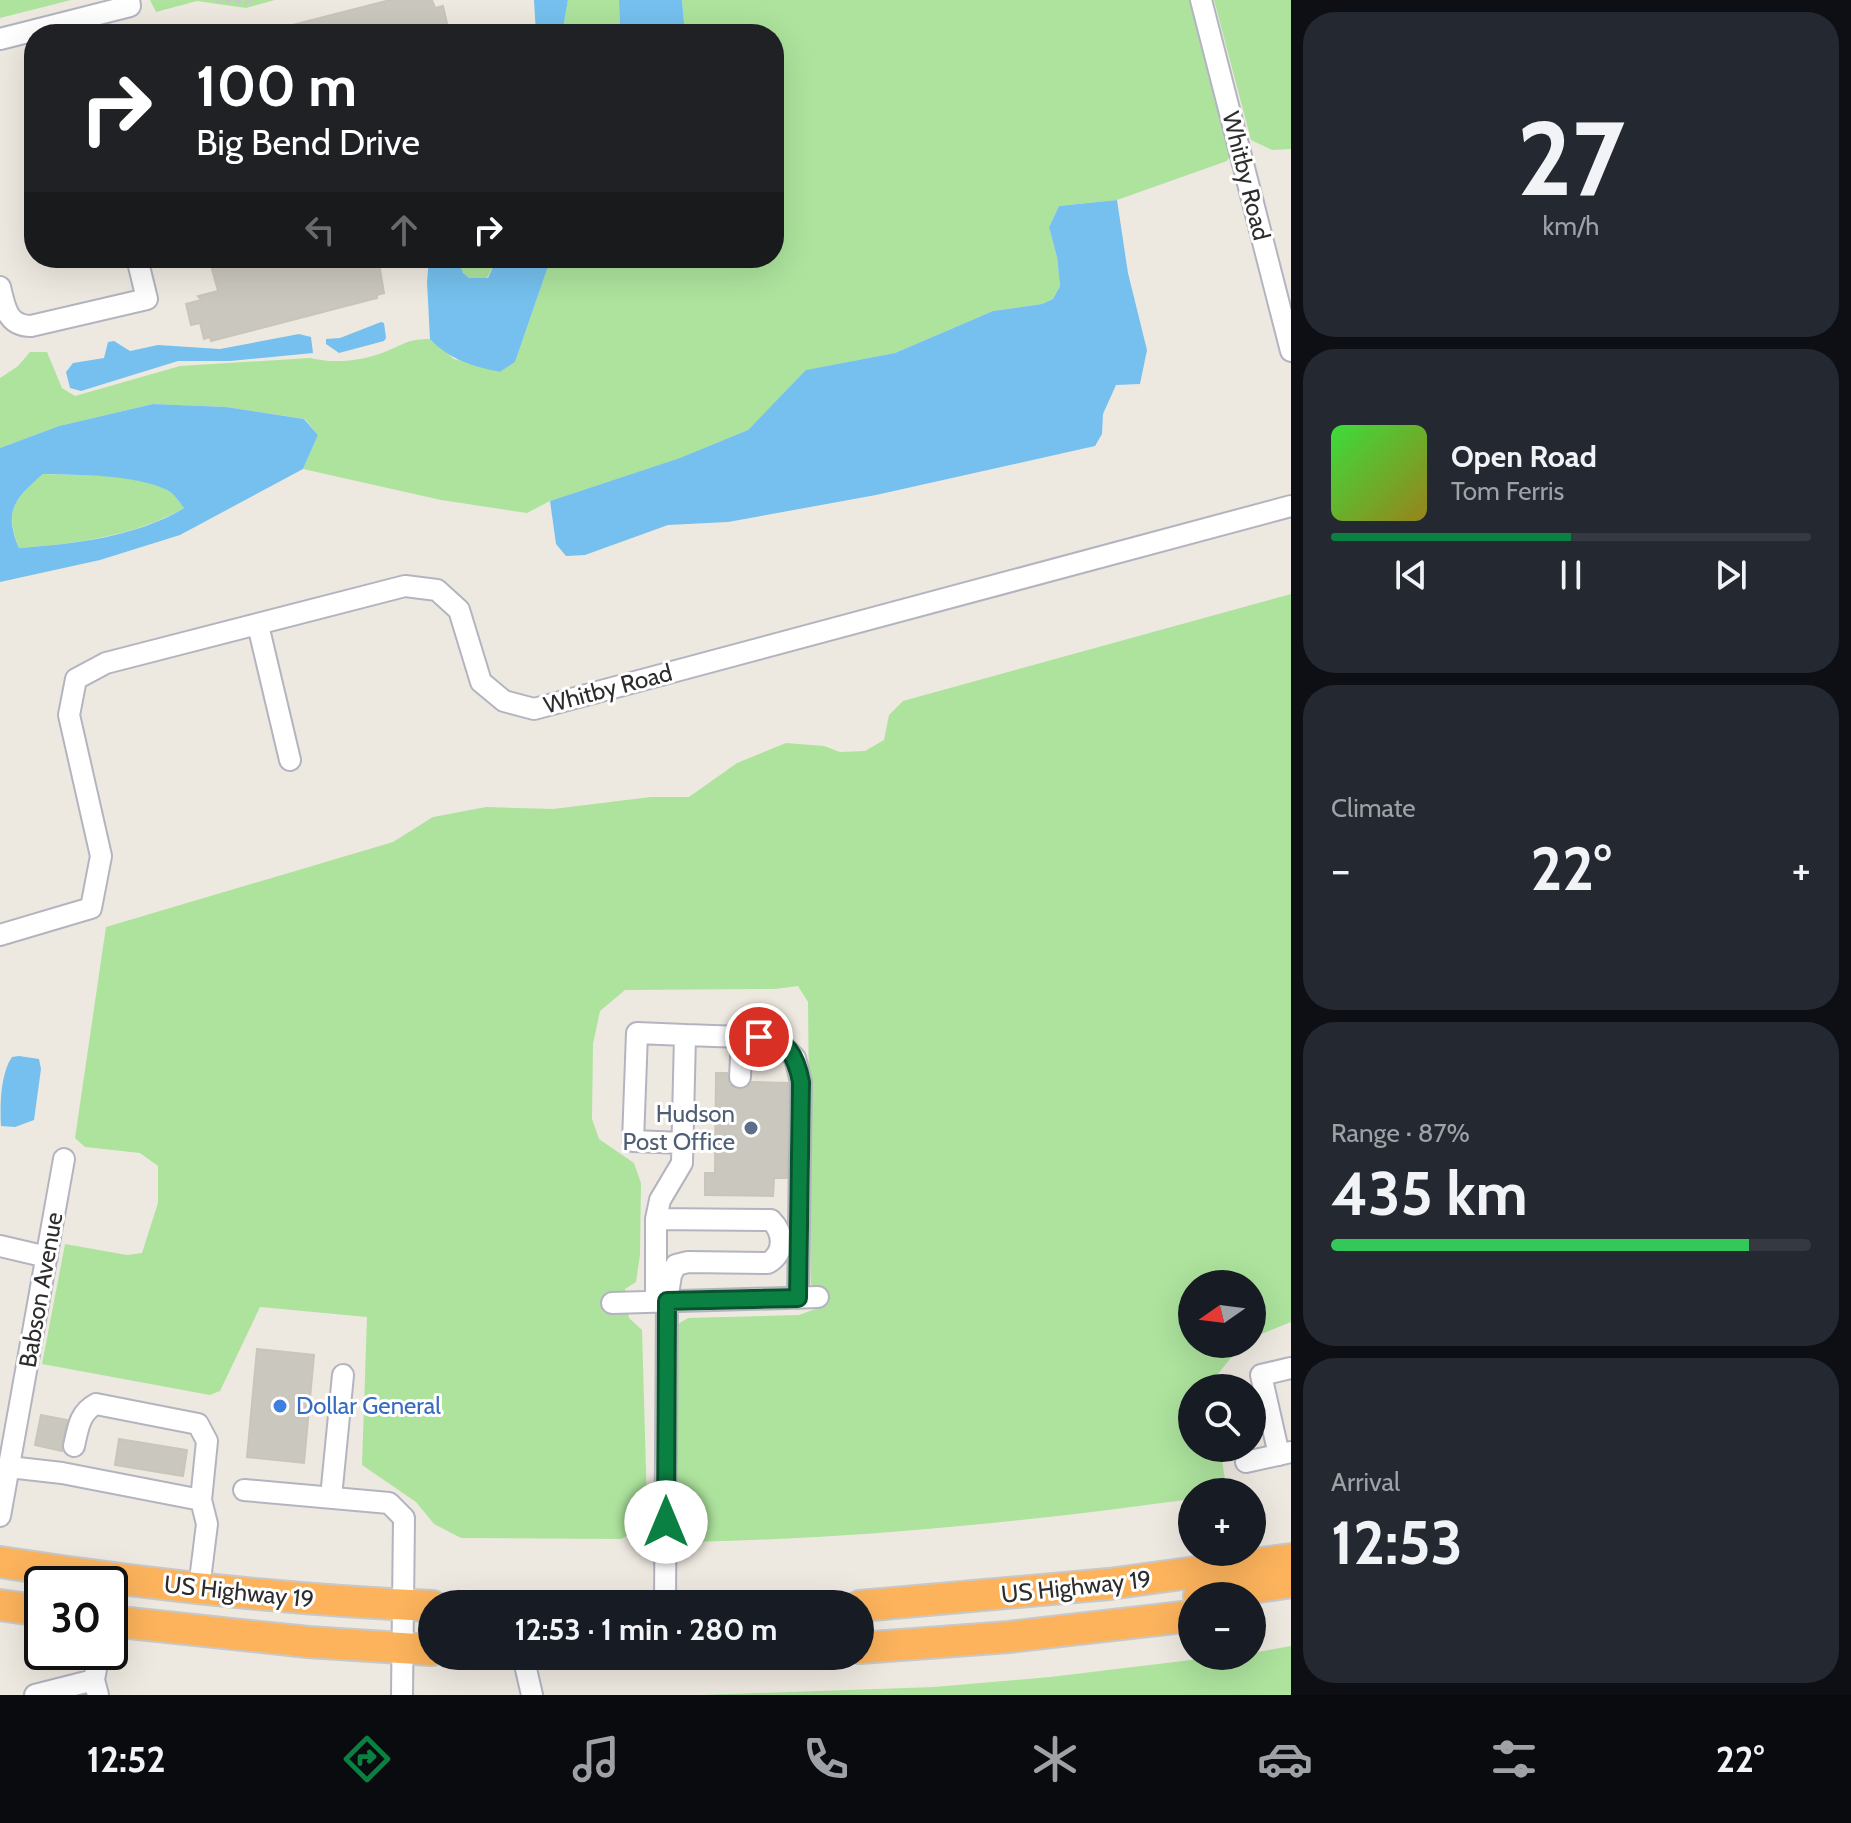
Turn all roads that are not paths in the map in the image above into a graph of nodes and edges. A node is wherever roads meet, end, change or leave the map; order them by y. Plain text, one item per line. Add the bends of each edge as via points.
1 (103, 0) edge
2 (129, 0) edge
3 (1201, 0) edge
4 (78, 20) edge
5 (24, 24) edge
6 (26, 24) edge
7 (0, 26) edge
8 (24, 33) edge
9 (0, 39) edge
10 (139, 268) edge
11 (0, 287) edge
12 (1291, 351) edge
13 (1291, 506) edge
14 (258, 625) junction
15 (290, 760) dead end
16 (0, 935) edge
17 (685, 1035) junction
18 (742, 1037) junction
19 (740, 1077) dead end
20 (682, 1153) junction
21 (64, 1159) dead end
22 (656, 1219) junction
23 (0, 1246) edge
24 (656, 1248) junction
25 (47, 1257) junction
26 (676, 1265) junction
27 (662, 1301) junction
28 (612, 1303) dead end
29 (1291, 1368) edge
30 (343, 1375) dead end
31 (74, 1446) dead end
32 (1285, 1454) edge
33 (9, 1467) junction
34 (244, 1490) dead end
35 (331, 1497) junction
36 (201, 1500) junction
37 (0, 1516) edge
38 (1291, 1559) edge
39 (0, 1562) edge
40 (1291, 1582) edge
41 (1266, 1586) edge
42 (199, 1588) junction
43 (665, 1590) edge
44 (1178, 1600) edge
45 (1291, 1602) edge
46 (0, 1605) edge
47 (874, 1605) edge
48 (418, 1606) edge
49 (1266, 1606) edge
50 (24, 1608) edge
51 (1178, 1618) edge
52 (128, 1623) edge
53 (1093, 1628) junction
54 (874, 1647) edge
55 (402, 1648) junction
56 (418, 1649) edge
57 (526, 1670) edge
58 (96, 1688) edge
59 (35, 1695) edge
60 (402, 1695) edge
61 (532, 1695) edge

1 - 4 street
2 - 4 street via 130,6
3 - 12 street, Whitby Road
4 - 6 street
5 - 7 street
8 - 9 street
10 - 11 street via 147,299 31,326 12,321
13 - 14 street, Whitby Road via 534,709 504,701 481,682 459,610 437,590 405,586
14 - 15 street
14 - 16 street, Whitby Road via 106,663 76,679 69,715 101,856 91,908
17 - 18 street
17 - 20 street
17 - 20 street via 637,1033 633,1141
18 - 19 street
18 - 27 street via 775,1038 797,1065 808,1297
20 - 22 street
21 - 25 street, Babson Avenue
22 - 24 street
22 - 26 street via 771,1220 780,1234 781,1248 768,1263
23 - 25 street
24 - 26 street
24 - 27 street
25 - 33 street, Babson Avenue
26 - 27 street
27 - 28 street
27 - 43 street
29 - 32 street via 1261,1375
30 - 35 street
31 - 36 street via 79,1420 96,1404 198,1424 207,1441
33 - 36 street
33 - 37 street, Babson Avenue
34 - 35 street
35 - 48 street via 389,1503 404,1518
36 - 42 street via 207,1524
38 - 47 highway, US Highway 19 via 1109,1584
39 - 42 highway, US Highway 19
40 - 41 highway
42 - 48 highway, US Highway 19
44 - 53 highway
45 - 49 highway
46 - 50 highway
48 - 55 street
51 - 53 highway, US Highway 19
52 - 55 highway, US Highway 19
53 - 54 highway, US Highway 19
55 - 56 highway, US Highway 19
55 - 60 street
57 - 61 street
58 - 59 street

